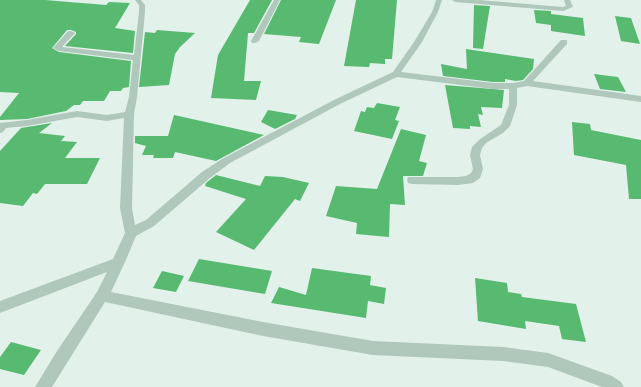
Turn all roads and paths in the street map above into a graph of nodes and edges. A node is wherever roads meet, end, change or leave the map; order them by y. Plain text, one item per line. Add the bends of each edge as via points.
1 (138, 0) edge
2 (277, 0) edge
3 (438, 0) edge
4 (455, 0) edge
5 (567, 0) edge
6 (71, 33) dead end
7 (254, 40) dead end
8 (564, 42) dead end
9 (137, 58) junction
10 (396, 74) junction
11 (527, 83) junction
12 (513, 86) junction
13 (641, 99) edge
14 (129, 114) junction
15 (0, 130) edge
16 (412, 180) dead end
17 (131, 233) junction
18 (119, 262) junction
19 (102, 296) junction
20 (0, 307) edge
21 (43, 387) edge
22 (616, 387) edge

1 - 9 street via 142,5 142,12
2 - 7 street
3 - 10 street via 435,12 418,42
4 - 5 street via 563,9 570,7
6 - 9 street via 57,48
8 - 11 street
9 - 14 street
10 - 12 street via 493,86
10 - 17 street via 336,102 226,161 150,223
11 - 12 street
11 - 13 street
12 - 16 street via 513,105 506,126 477,147 476,175 469,180 458,181
14 - 15 street via 107,118 77,114 3,125
14 - 17 street via 126,208
17 - 18 street
18 - 19 street
18 - 20 street
19 - 21 street
19 - 22 street via 263,329 373,348 504,354 548,360 607,381

